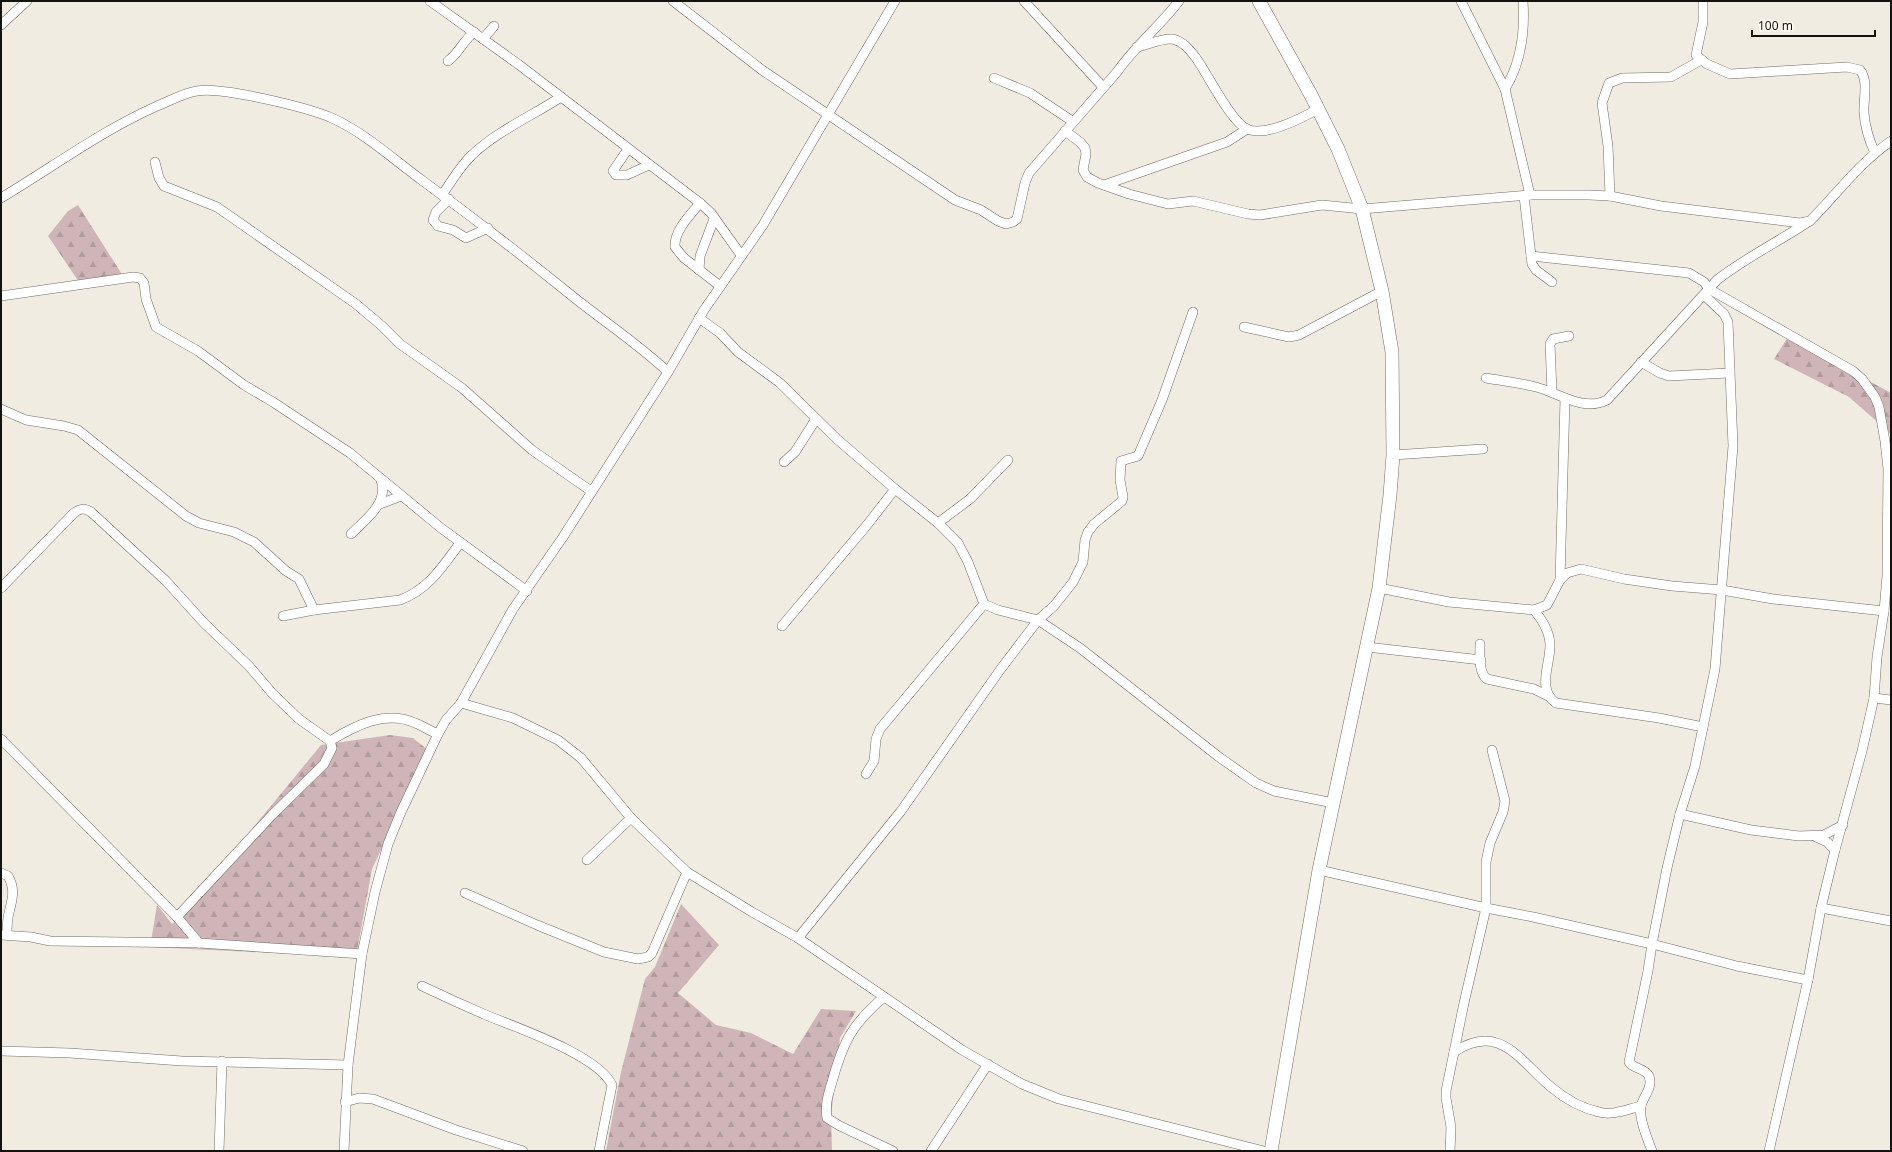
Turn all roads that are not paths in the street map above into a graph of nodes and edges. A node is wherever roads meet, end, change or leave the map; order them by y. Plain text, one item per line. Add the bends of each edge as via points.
1 (27, 1) edge
2 (430, 1) edge
3 (673, 1) edge
4 (895, 1) edge
5 (1024, 1) edge
6 (1179, 1) edge
7 (1259, 1) edge
8 (1461, 1) edge
9 (1523, 1) edge
10 (1703, 1) edge
11 (1, 25) edge
12 (494, 26) dead end
13 (474, 32) junction
14 (483, 39) junction
15 (1137, 48) junction
16 (1701, 60) junction
17 (448, 61) dead end
18 (994, 78) dead end
19 (1103, 87) junction
20 (1505, 89) junction
21 (561, 97) junction
22 (1318, 109) junction
23 (827, 115) junction
24 (1072, 122) junction
25 (1247, 129) junction
26 (1065, 131) junction
27 (1891, 141) edge
28 (628, 149) junction
29 (1875, 153) junction
30 (155, 162) dead end
31 (649, 165) junction
32 (1104, 185) junction
33 (1527, 195) junction
34 (1610, 196) junction
35 (446, 197) junction
36 (1, 198) edge
37 (700, 203) junction
38 (1362, 209) junction
39 (714, 219) junction
40 (1810, 221) junction
41 (488, 228) junction
42 (741, 255) junction
43 (1531, 256) junction
44 (699, 270) junction
45 (1552, 282) dead end
46 (720, 286) junction
47 (1382, 291) junction
48 (1706, 292) junction
49 (1, 296) edge
50 (1193, 312) dead end
51 (700, 318) junction
52 (1244, 327) dead end
53 (1569, 336) dead end
54 (1641, 362) junction
55 (668, 372) junction
56 (1729, 373) junction
57 (1486, 378) dead end
58 (1552, 392) junction
59 (1565, 398) junction
60 (1, 409) edge
61 (816, 419) junction
62 (1483, 449) dead end
63 (1393, 455) junction
64 (1008, 460) dead end
65 (784, 462) dead end
66 (381, 480) junction
67 (895, 489) junction
68 (591, 490) junction
69 (401, 496) junction
70 (380, 504) junction
71 (938, 523) junction
72 (351, 534) dead end
73 (460, 543) junction
74 (1560, 580) junction
75 (1, 588) edge
76 (1379, 588) junction
77 (1722, 590) junction
78 (527, 591) junction
79 (984, 604) junction
80 (314, 610) junction
81 (1534, 610) junction
82 (1884, 611) junction
83 (283, 616) dead end
84 (1038, 620) junction
85 (782, 626) dead end
86 (1887, 627) edge
87 (1480, 644) dead end
88 (1367, 647) junction
89 (1481, 660) junction
90 (1548, 696) junction
91 (1874, 698) junction
92 (1891, 700) edge
93 (461, 703) junction
94 (1703, 727) junction
95 (438, 734) junction
96 (1, 739) edge
97 (330, 741) junction
98 (1492, 750) dead end
99 (866, 774) dead end
100 (1333, 802) junction
101 (1680, 814) junction
102 (631, 818) junction
103 (1843, 825) junction
104 (1816, 836) junction
105 (1835, 850) junction
106 (587, 860) dead end
107 (1319, 870) junction
108 (687, 872) junction
109 (1, 873) edge
110 (465, 893) dead end
111 (1486, 908) junction
112 (1821, 908) junction
113 (177, 918) junction
114 (1891, 921) edge
115 (4, 935) edge
116 (798, 938) junction
117 (199, 943) junction
118 (1652, 944) junction
119 (362, 954) junction
120 (1808, 980) junction
121 (422, 986) dead end
122 (884, 997) junction
123 (1, 1051) edge
124 (1454, 1052) junction
125 (222, 1061) junction
126 (348, 1064) junction
127 (988, 1064) junction
128 (345, 1102) junction
129 (1641, 1106) junction
130 (219, 1151) edge
131 (344, 1151) edge
132 (521, 1151) edge
133 (599, 1151) edge
134 (893, 1151) edge
135 (931, 1151) edge
136 (1264, 1151) edge
137 (1271, 1151) edge
138 (1450, 1151) edge
139 (1652, 1151) edge
140 (1769, 1151) edge

1 - 11 street
2 - 13 street
3 - 23 street via 762,70
4 - 23 street
5 - 19 street
6 - 15 street
7 - 22 street
8 - 20 street
9 - 20 street via 1521,47 1515,70
10 - 16 street via 1703,22 1696,51
12 - 14 street
13 - 14 street
13 - 17 street via 458,53
14 - 21 street
15 - 19 street
15 - 25 street via 1170,39 1185,45 1199,62 1218,94 1241,125
16 - 29 street via 1730,74 1847,67 1860,70 1865,85 1866,130
16 - 34 street via 1671,77 1622,78 1609,83 1602,103 1608,146
18 - 24 street via 1030,93
19 - 24 street
20 - 33 street
21 - 28 street
21 - 35 street via 503,131 473,154 466,161
22 - 25 street via 1286,125
22 - 38 street via 1338,149
23 - 26 street via 955,200 981,210 1006,224 1017,219 1028,173
23 - 42 street via 767,218
24 - 26 street
25 - 32 street via 1227,142
26 - 32 street via 1085,148 1084,173 1092,181
27 - 29 street
28 - 31 street
28 - 31 street via 613,171 616,175 627,175
29 - 40 street
30 - 68 street via 164,186 217,207 356,304 400,344 462,388 532,450
31 - 37 street
32 - 38 street via 1161,203 1201,202 1248,214 1260,215 1322,205
33 - 34 street
33 - 38 street
33 - 43 street
34 - 40 street via 1661,206 1785,222
35 - 36 street via 371,142 330,118 270,101 224,91 205,90 182,95 118,124
35 - 41 street
35 - 41 street via 434,216 433,220 438,226 453,230 466,238
37 - 39 street
37 - 44 street via 684,224 675,243 677,251
38 - 47 street
39 - 42 street
39 - 44 street via 700,256
40 - 48 street via 1734,266
41 - 55 street
42 - 46 street
43 - 45 street via 1534,268
43 - 48 street via 1679,271 1697,277
44 - 46 street
46 - 51 street
47 - 52 street via 1299,335 1288,337
47 - 63 street via 1392,352
48 - 54 street
48 - 56 street via 1727,318
48 - 82 street via 1853,370 1875,397 1882,421 1888,469 1887,576
49 - 66 street via 137,276 144,284 146,299 156,327 198,351 244,385 350,453
50 - 84 street via 1162,400 1138,456 1121,461 1122,501 1088,532 1081,569 1064,594
51 - 55 street
51 - 61 street via 720,333 738,352 780,383
53 - 58 street via 1553,339 1550,344
54 - 56 street via 1669,376
54 - 59 street via 1607,400 1599,404 1580,403
55 - 68 street
56 - 77 street via 1733,446
57 - 58 street
58 - 59 street
59 - 74 street
60 - 80 street via 26,420 68,426 78,430 186,516 208,526 234,532 254,542 286,571 299,579
61 - 65 street via 795,452
61 - 67 street
62 - 63 street
63 - 76 street
64 - 71 street via 970,500
66 - 69 street
66 - 70 street via 384,492
67 - 71 street
67 - 85 street
68 - 78 street
69 - 70 street
69 - 73 street
70 - 72 street
71 - 79 street via 958,543
73 - 78 street
73 - 80 street via 430,581 414,595 400,600
74 - 77 street via 1567,573 1581,569 1624,579
74 - 81 street via 1547,605
75 - 97 street via 74,513 86,509 166,581 204,624 249,666 299,719
76 - 81 street via 1450,602
76 - 88 street
77 - 82 street via 1773,599
77 - 94 street via 1715,669
78 - 93 street via 502,626
79 - 84 street
79 - 99 street via 880,729 876,739 874,761
80 - 83 street
81 - 90 street via 1543,622 1550,644 1546,682
82 - 86 street
84 - 100 street via 1080,648 1251,779 1274,791
84 - 116 street via 901,811
86 - 91 street via 1877,657
87 - 89 street
88 - 89 street
88 - 100 street
89 - 90 street via 1484,677 1487,680 1534,689
90 - 94 street via 1561,705 1659,718
91 - 92 street
91 - 103 street
93 - 95 street
93 - 102 street via 513,718 558,740 588,766
94 - 101 street via 1695,766
95 - 97 street via 405,720 377,719 358,725
95 - 119 street via 400,812 388,844
96 - 113 street
97 - 113 street via 332,748 324,764 272,815
98 - 111 street via 1505,801 1486,862
100 - 107 street
101 - 104 street via 1751,830
101 - 118 street
102 - 106 street
102 - 108 street
103 - 104 street
103 - 105 street
104 - 105 street
105 - 112 street
107 - 111 street
107 - 137 street
108 - 110 street via 652,953 648,957 638,959 604,952 574,941
108 - 116 street
109 - 115 street via 8,876 13,889
111 - 118 street
111 - 124 street
112 - 114 street
112 - 120 street
113 - 117 street
115 - 117 street via 50,941
116 - 122 street
117 - 119 street
118 - 120 street via 1737,966
118 - 129 street via 1629,1062 1649,1077 1650,1088
119 - 126 street
120 - 140 street
121 - 133 street via 552,1041 602,1072 612,1085
122 - 127 street via 962,1050
122 - 134 street via 861,1018 849,1034 841,1050 825,1106 827,1118
123 - 125 street via 64,1052 182,1062
124 - 129 street via 1467,1044 1483,1040 1496,1043 1512,1050 1551,1087 1585,1108 1600,1113
124 - 138 street via 1446,1098 1451,1127
125 - 126 street
125 - 130 street
126 - 128 street
127 - 135 street
127 - 136 street via 1022,1084 1058,1099
128 - 131 street
128 - 132 street via 359,1098 373,1099
129 - 139 street via 1643,1124

